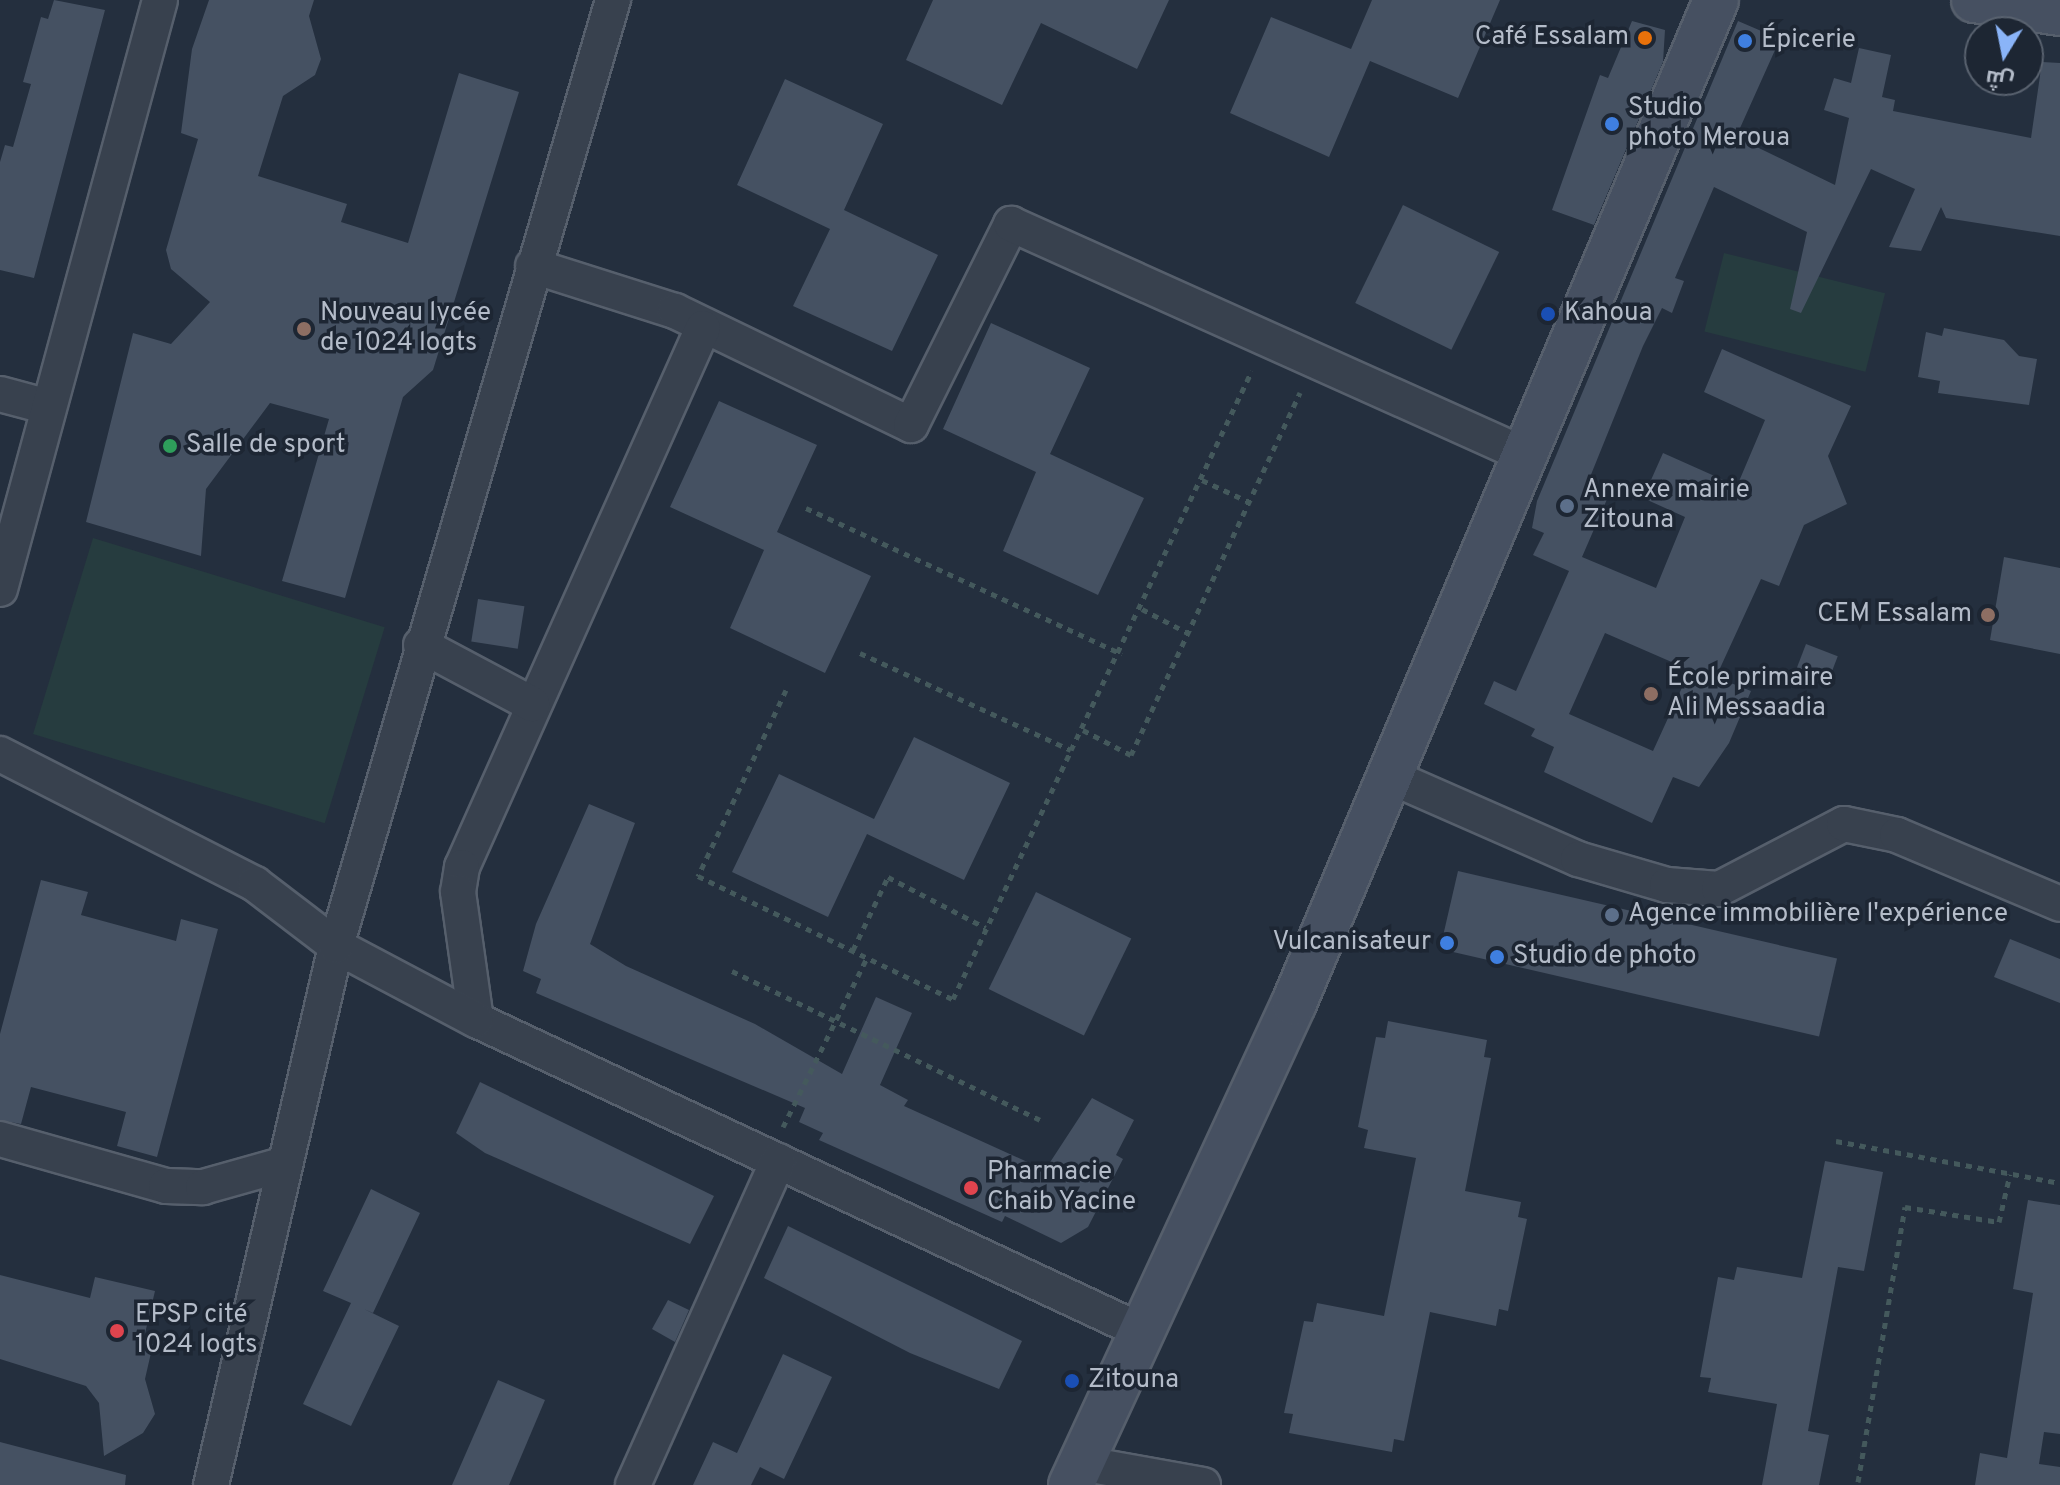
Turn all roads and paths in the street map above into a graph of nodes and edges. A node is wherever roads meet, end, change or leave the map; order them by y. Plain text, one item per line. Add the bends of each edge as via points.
1 (160, 0) edge
2 (613, 0) edge
3 (1716, 0) edge
4 (1974, 0) edge
5 (2060, 13) edge
6 (533, 266) junction
7 (703, 328) junction
8 (1266, 341) junction
9 (1314, 364) junction
10 (0, 394) edge
11 (45, 406) junction
12 (1523, 454) junction
13 (1202, 480) junction
14 (1247, 501) junction
15 (806, 508) dead end
16 (0, 589) edge
17 (1142, 609) junction
18 (1188, 633) junction
19 (421, 645) junction
20 (860, 653) dead end
21 (1122, 654) junction
22 (786, 690) dead end
23 (532, 704) junction
24 (1083, 730) junction
25 (1071, 750) junction
26 (0, 754) edge
27 (1389, 776) junction
28 (2060, 904) edge
29 (986, 928) junction
30 (336, 946) junction
31 (853, 950) junction
32 (867, 958) junction
33 (732, 971) dead end
34 (476, 1020) junction
35 (836, 1021) junction
36 (1040, 1120) dead end
37 (0, 1139) edge
38 (1836, 1141) dead end
39 (773, 1159) junction
40 (285, 1164) junction
41 (2010, 1174) junction
42 (2060, 1183) edge
43 (1141, 1331) junction
44 (1076, 1474) edge
45 (1858, 1482) dead end
46 (211, 1485) edge
47 (633, 1485) edge
48 (1203, 1485) edge

1 - 11 street
2 - 6 street
3 - 12 street
4 - 5 street
6 - 7 street via 675,311
6 - 19 street
7 - 8 street via 911,425 1011,224
7 - 23 street
8 - 9 street
8 - 13 path
9 - 12 street
9 - 14 path
10 - 11 street
11 - 16 street
12 - 27 street
13 - 14 path
13 - 17 path
14 - 18 path
15 - 21 path
17 - 18 path
17 - 21 path
18 - 24 path via 1131,755
19 - 23 street
19 - 30 street
20 - 25 path
21 - 24 path
22 - 31 path via 698,876
23 - 34 street via 462,867 460,908
24 - 25 path
25 - 29 path
26 - 30 street via 255,884
27 - 28 street via 1578,859 1667,885 1719,889 1844,824 1897,835
27 - 43 street
29 - 31 path via 888,877
29 - 32 path via 953,999
30 - 34 street
30 - 40 street
31 - 32 path
32 - 35 path
33 - 35 path
34 - 39 street
35 - 36 path
35 - 39 path
37 - 40 street via 166,1186 203,1187
38 - 41 path
39 - 43 street
39 - 47 street
40 - 46 street
41 - 42 path
41 - 45 path via 1999,1222 1905,1207
43 - 44 street
44 - 48 street

